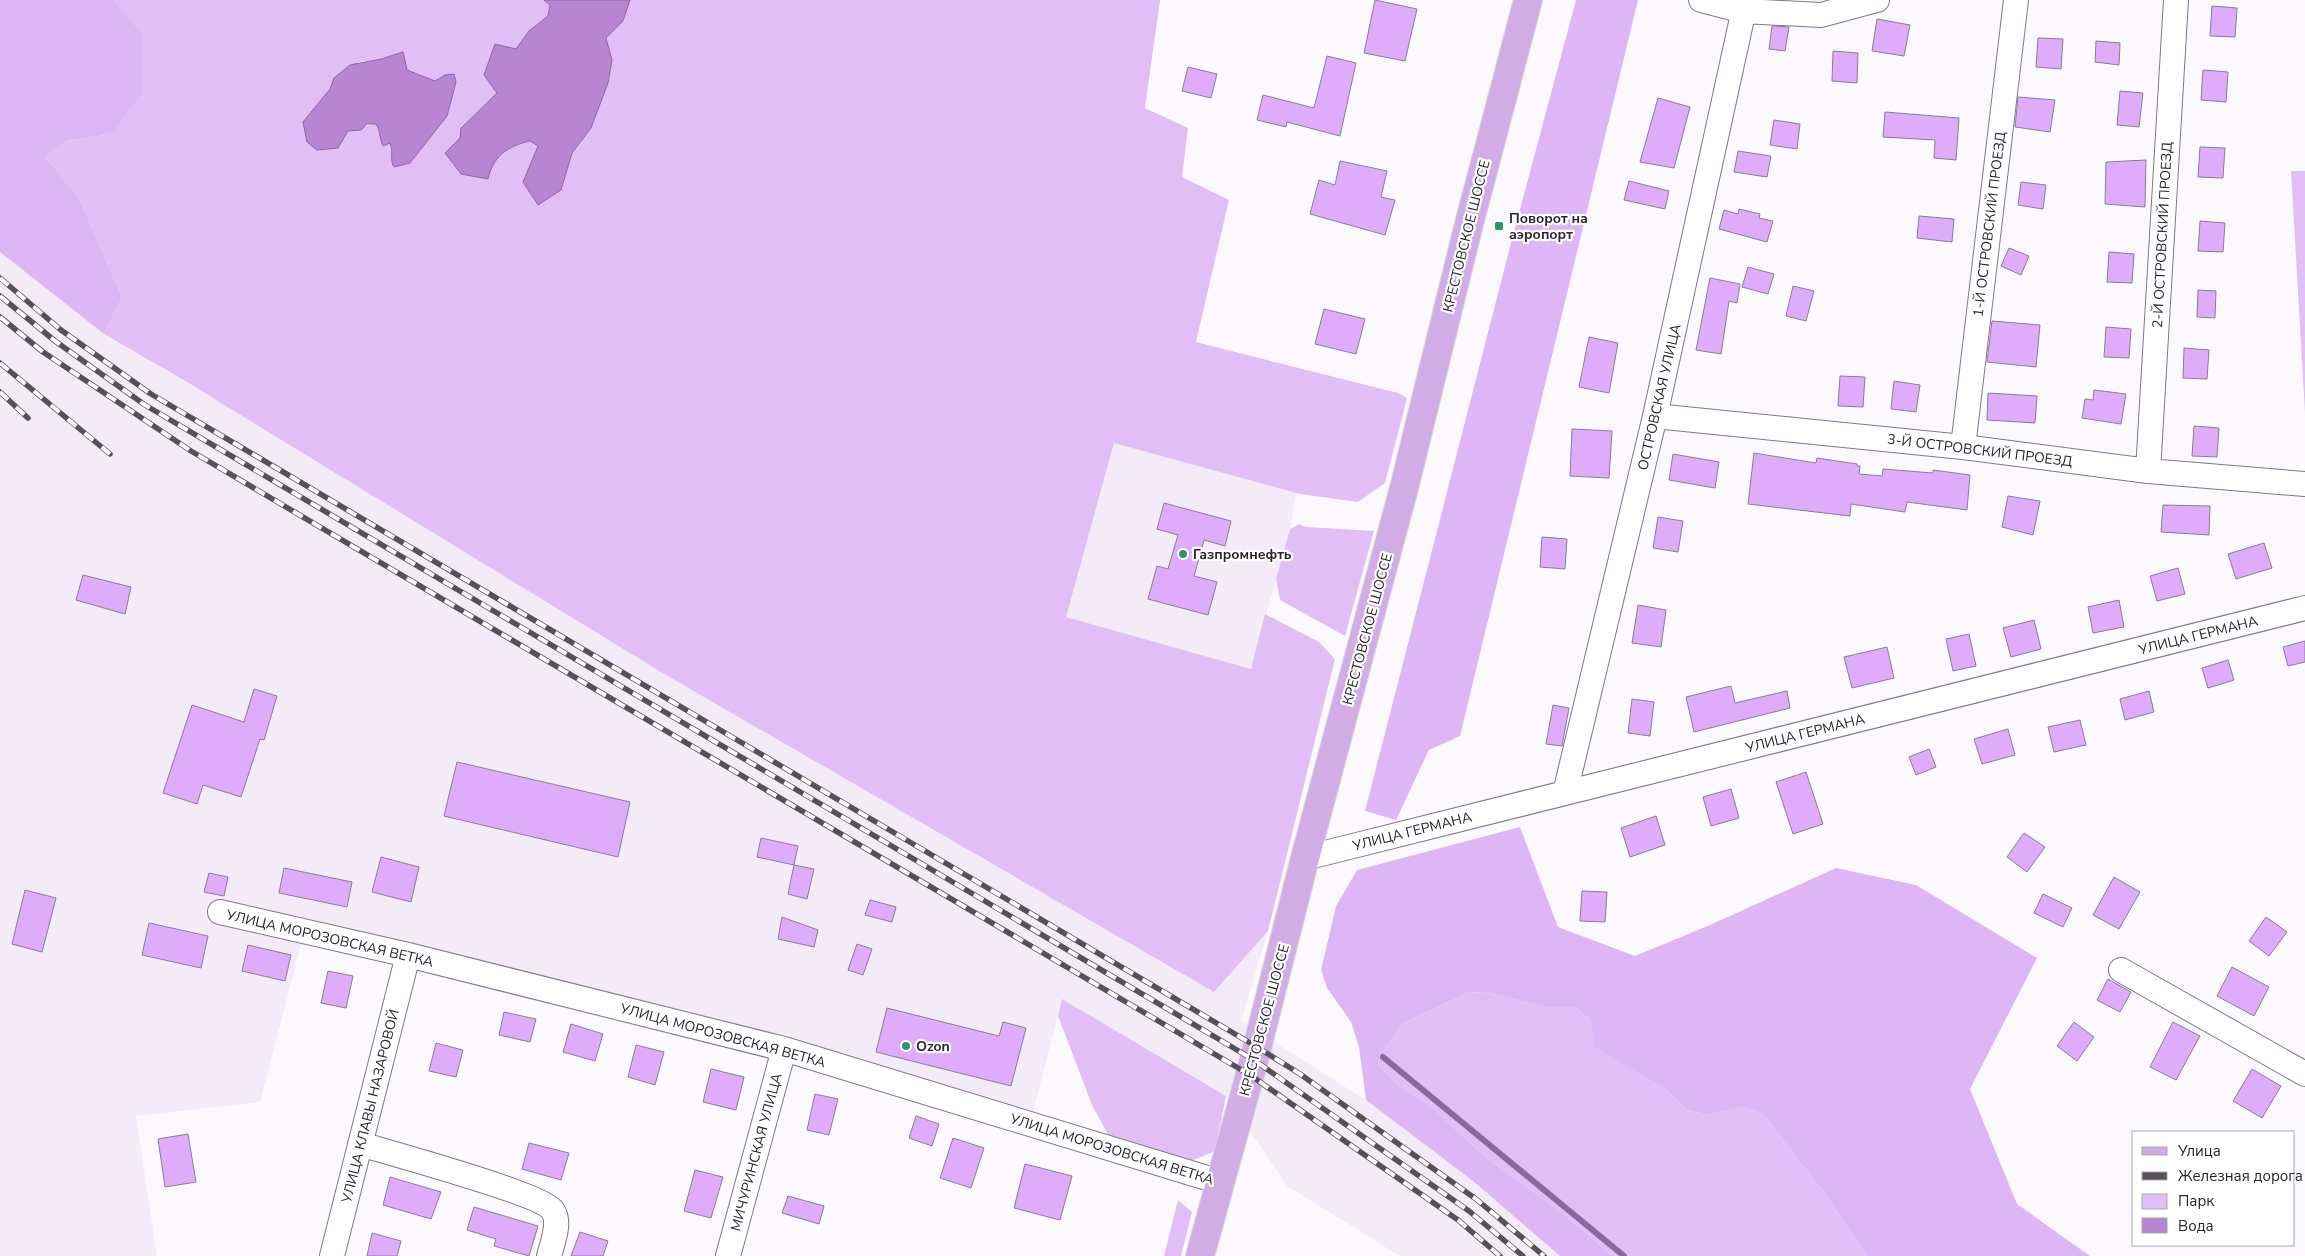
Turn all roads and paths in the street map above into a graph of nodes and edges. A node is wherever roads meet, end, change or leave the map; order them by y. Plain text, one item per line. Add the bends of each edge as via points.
1 (1528, 0) edge
2 (1701, 0) edge
3 (1877, 0) edge
4 (2016, 0) edge
5 (2176, 0) edge
6 (1744, 5) edge
7 (1655, 416) junction
8 (1963, 447) junction
9 (2148, 471) junction
10 (2305, 484) edge
11 (2305, 608) edge
12 (1565, 793) junction
13 (1305, 858) junction
14 (220, 912) dead end
15 (408, 955) junction
16 (2121, 970) dead end
17 (784, 1049) junction
18 (2305, 1074) edge
19 (360, 1144) junction
20 (1220, 1182) junction
21 (332, 1256) edge
22 (549, 1256) edge
23 (728, 1256) edge
24 (1200, 1256) edge

1 - 13 main road, КРЕСТОВСКОЕ ШОССЕ via 1404,488
2 - 6 street
3 - 6 street via 1821,15
4 - 8 street, 1-Й ОСТРОВСКИЙ ПРОЕЗД
5 - 9 street, 2-Й ОСТРОВСКИЙ ПРОЕЗД
6 - 7 street, ОСТРОВСКАЯ УЛИЦА
7 - 8 street, 3-Й ОСТРОВСКИЙ ПРОЕЗД
7 - 12 street, ОСТРОВСКАЯ УЛИЦА
8 - 9 street, 3-Й ОСТРОВСКИЙ ПРОЕЗД
9 - 10 street, 3-Й ОСТРОВСКИЙ ПРОЕЗД
11 - 12 street, УЛИЦА ГЕРМАНА
12 - 13 street, УЛИЦА ГЕРМАНА
13 - 20 main road, КРЕСТОВСКОЕ ШОССЕ
14 - 15 street, УЛИЦА МОРОЗОВСКАЯ ВЕТКА
15 - 17 street, УЛИЦА МОРОЗОВСКАЯ ВЕТКА
15 - 19 street, УЛИЦА КЛАВЫ НАЗАРОВОЙ
16 - 18 street
17 - 20 street, УЛИЦА МОРОЗОВСКАЯ ВЕТКА
17 - 23 street, МИЧУРИНСКАЯ УЛИЦА
19 - 21 street, УЛИЦА КЛАВЫ НАЗАРОВОЙ
19 - 22 street via 548,1204 556,1219
20 - 24 main road, КРЕСТОВСКОЕ ШОССЕ

